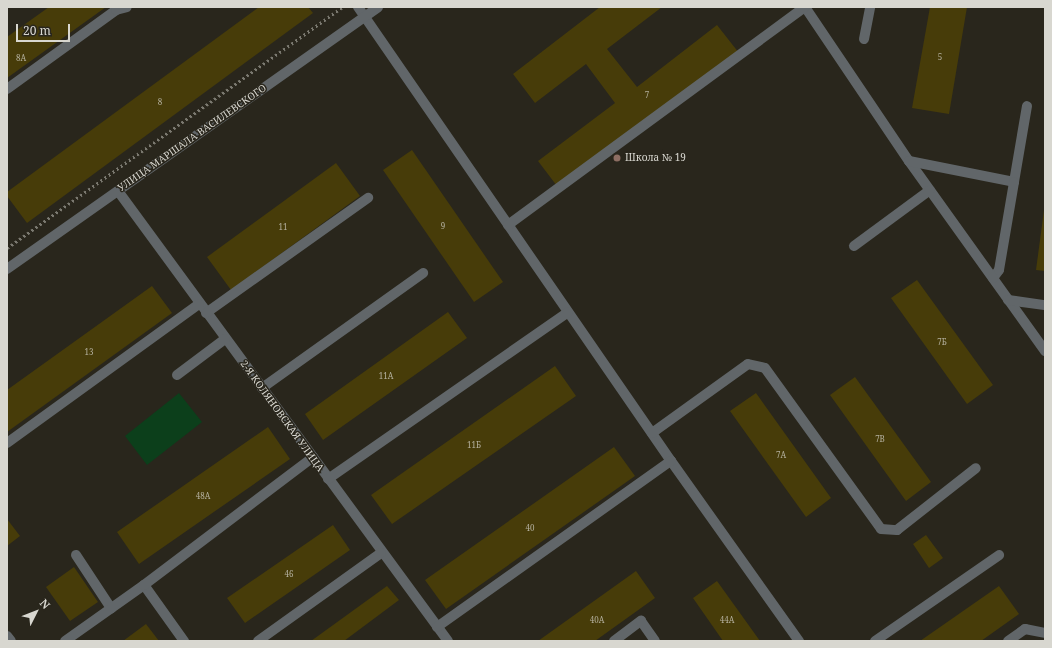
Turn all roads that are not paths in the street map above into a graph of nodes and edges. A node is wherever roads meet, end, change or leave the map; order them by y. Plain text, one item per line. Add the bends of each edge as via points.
1 (127, 7) edge
2 (358, 7) edge
3 (378, 7) edge
4 (805, 7) edge
5 (870, 7) edge
6 (364, 16) junction
7 (864, 39) dead end
8 (7, 89) edge
9 (1027, 106) dead end
10 (909, 161) junction
11 (1014, 182) junction
12 (930, 190) junction
13 (118, 191) junction
14 (368, 198) dead end
15 (508, 225) junction
16 (854, 246) dead end
17 (9, 263) edge
18 (423, 273) dead end
19 (993, 278) junction
20 (1008, 300) junction
21 (199, 304) junction
22 (1045, 305) edge
23 (568, 312) junction
24 (206, 313) junction
25 (225, 339) junction
26 (1045, 351) edge
27 (177, 375) dead end
28 (262, 388) junction
29 (652, 433) junction
30 (7, 443) edge
31 (313, 458) junction
32 (671, 461) junction
33 (976, 468) dead end
34 (328, 479) junction
35 (381, 553) junction
36 (76, 555) dead end
37 (999, 555) dead end
38 (144, 584) junction
39 (111, 608) junction
40 (437, 627) junction
41 (1045, 633) edge
42 (7, 636) edge
43 (11, 641) edge
44 (65, 641) edge
45 (184, 641) edge
46 (258, 641) edge
47 (448, 641) edge
48 (614, 641) edge
49 (655, 641) edge
50 (799, 641) edge
51 (875, 641) edge
52 (1008, 641) edge

1 - 8 street via 116,10
2 - 6 street
3 - 6 street, УЛИЦА МАРШАЛА ВАСИЛЕВСКОГО
4 - 10 street
4 - 15 street
5 - 7 street
6 - 13 street, УЛИЦА МАРШАЛА ВАСИЛЕВСКОГО
6 - 15 street
9 - 11 street
10 - 11 street
10 - 12 street
11 - 19 street via 999,270
12 - 16 street
12 - 19 street
13 - 17 street, УЛИЦА МАРШАЛА ВАСИЛЕВСКОГО
13 - 21 street, 2-Я КОЛЯНОВСКАЯ УЛИЦА
14 - 24 street
15 - 23 street
18 - 28 street
19 - 20 street
20 - 22 street
20 - 26 street
21 - 24 street, 2-Я КОЛЯНОВСКАЯ УЛИЦА
21 - 30 street
23 - 29 street
23 - 34 street
24 - 25 street, 2-Я КОЛЯНОВСКАЯ УЛИЦА
25 - 27 street
25 - 28 street, 2-Я КОЛЯНОВСКАЯ УЛИЦА
28 - 31 street, 2-Я КОЛЯНОВСКАЯ УЛИЦА
29 - 32 street
29 - 33 street via 748,364 765,368 881,529 897,530
31 - 34 street, 2-Я КОЛЯНОВСКАЯ УЛИЦА
31 - 38 street
32 - 40 street
32 - 50 street
34 - 35 street, 2-Я КОЛЯНОВСКАЯ УЛИЦА
35 - 40 street, 2-Я КОЛЯНОВСКАЯ УЛИЦА
35 - 46 street
36 - 39 street
37 - 51 street
38 - 39 street
38 - 45 street
39 - 44 street
40 - 47 street, 2-Я КОЛЯНОВСКАЯ УЛИЦА
41 - 52 street via 1025,629
42 - 43 street
48 - 49 street via 641,621

